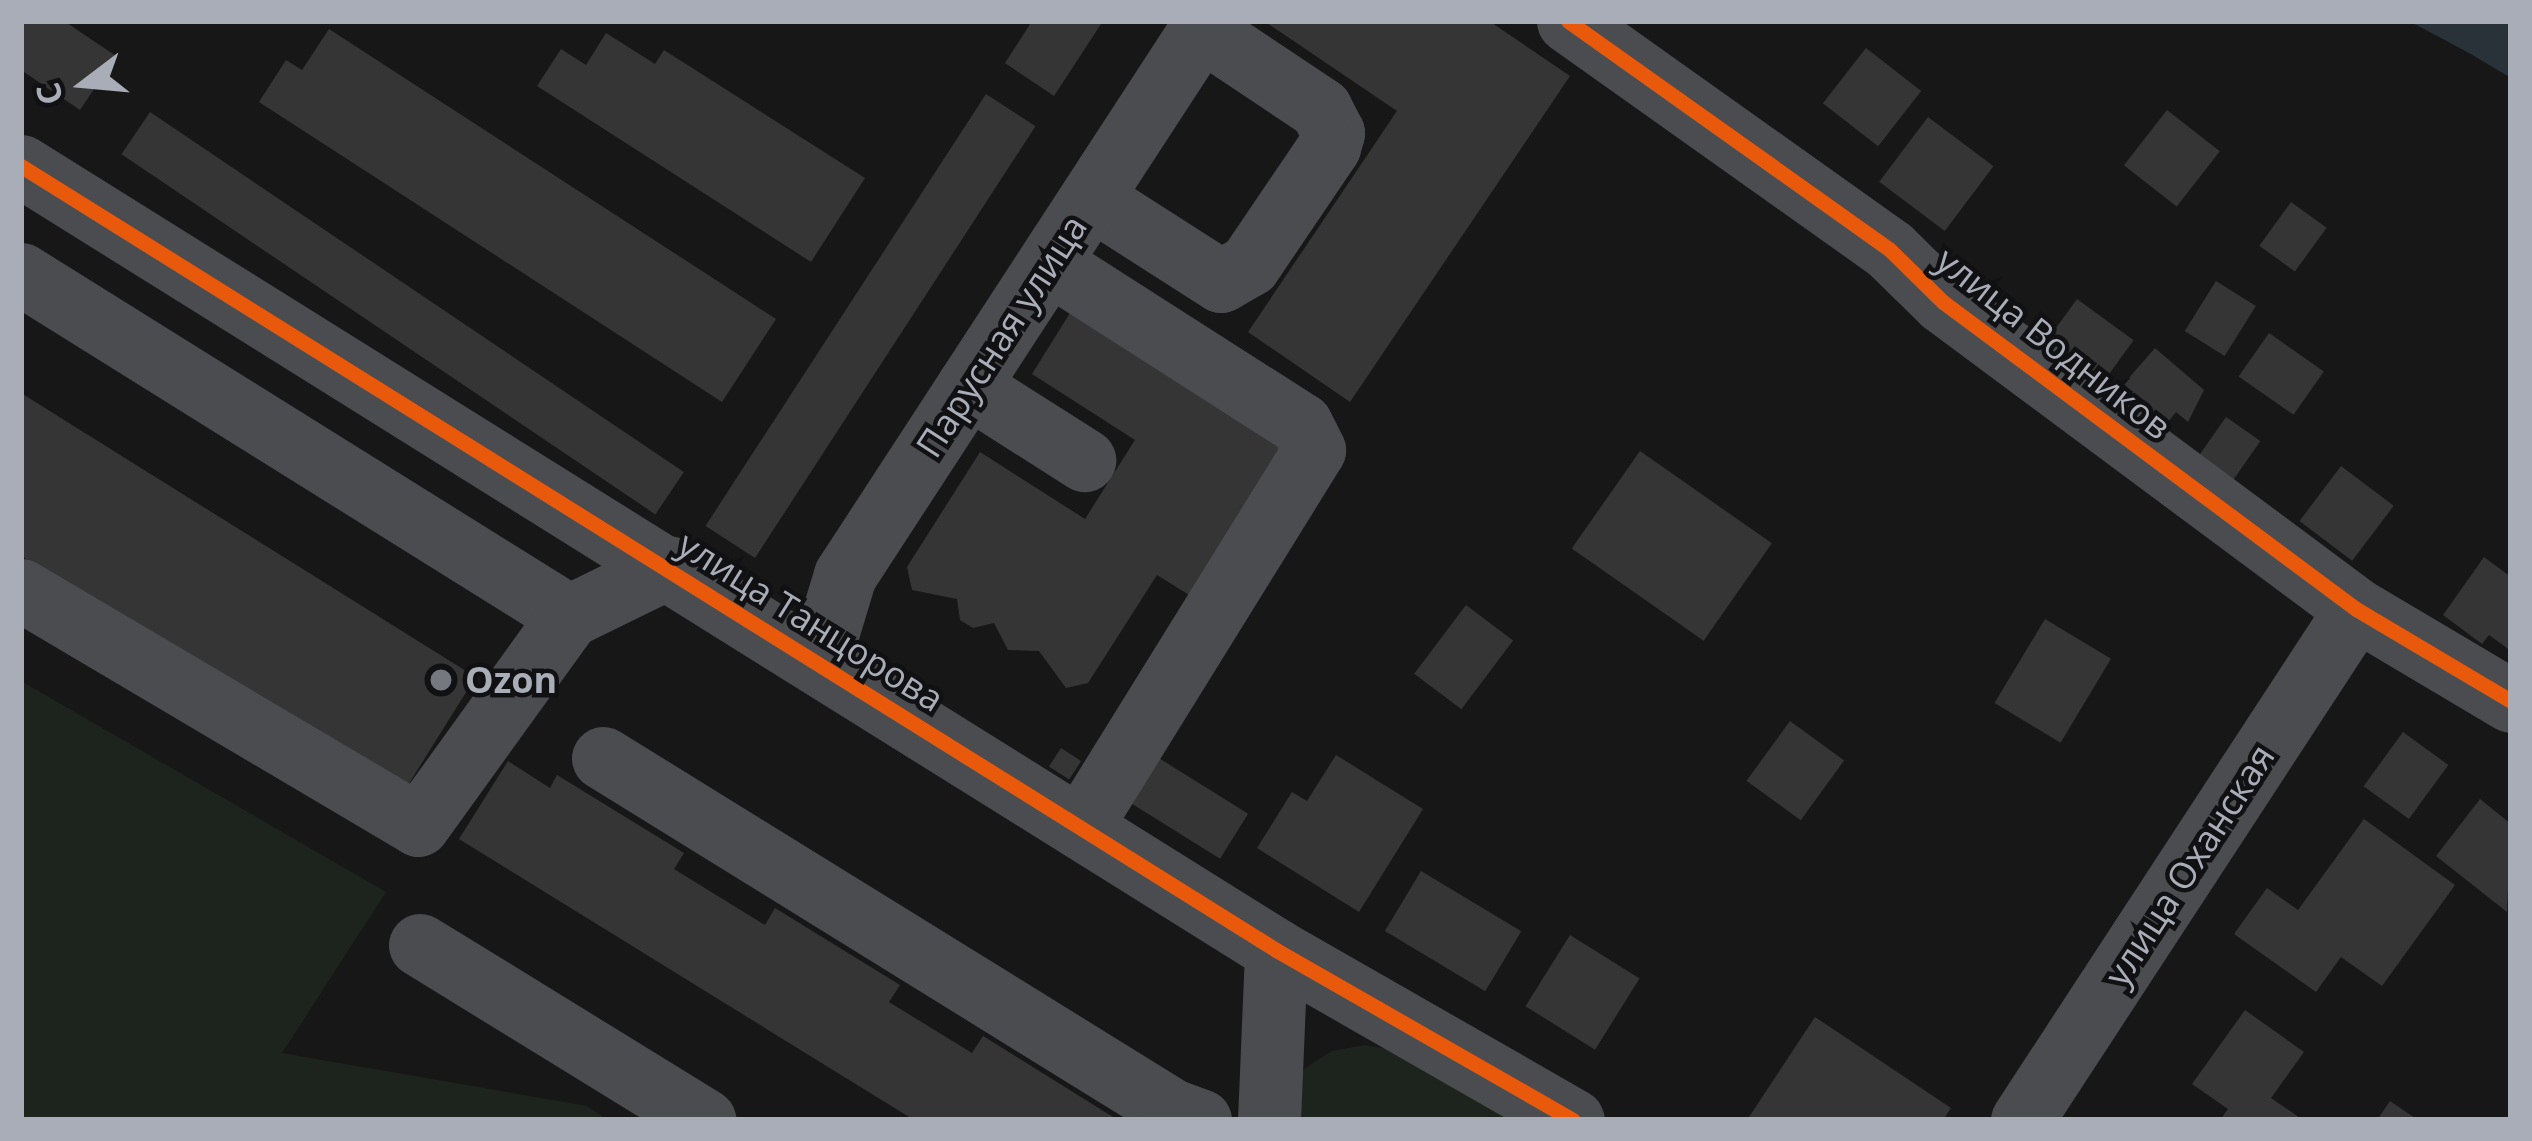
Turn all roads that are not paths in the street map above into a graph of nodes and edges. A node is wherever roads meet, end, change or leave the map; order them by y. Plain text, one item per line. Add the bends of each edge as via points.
1 (1568, 21) edge
2 (1204, 25) edge
3 (21, 166) edge
4 (1091, 198) junction
5 (1049, 263) junction
6 (21, 274) edge
7 (968, 386) junction
8 (1084, 460) dead end
9 (669, 567) junction
10 (845, 575) junction
11 (21, 590) edge
12 (2356, 609) junction
13 (739, 611) junction
14 (569, 616) junction
15 (819, 661) junction
16 (2511, 701) edge
17 (603, 758) dead end
18 (1080, 826) junction
19 (420, 945) dead end
20 (1276, 950) junction
21 (704, 1120) edge
22 (1200, 1120) edge
23 (1269, 1120) edge
24 (1573, 1120) edge
25 (2022, 1120) edge

1 - 12 street, улица Водников via 1890,250 1943,302
2 - 4 street, Парусная улица
2 - 4 street via 1321,110 1333,134 1329,147 1249,266 1221,281
3 - 9 street, улица Танцорова
4 - 5 street, Парусная улица
5 - 7 street, Парусная улица
5 - 18 street via 1301,424 1315,450
6 - 14 street
7 - 8 street
7 - 10 street, Парусная улица
9 - 13 street, улица Танцорова
9 - 14 street
10 - 13 street
10 - 15 street, Парусная улица
11 - 14 street via 418,825
12 - 16 street, улица Водников
12 - 25 street, улица Оханская
13 - 15 street, улица Танцорова
15 - 18 street, улица Танцорова
17 - 22 street
18 - 20 street, улица Танцорова
19 - 21 street
20 - 23 street
20 - 24 street, улица Танцорова

